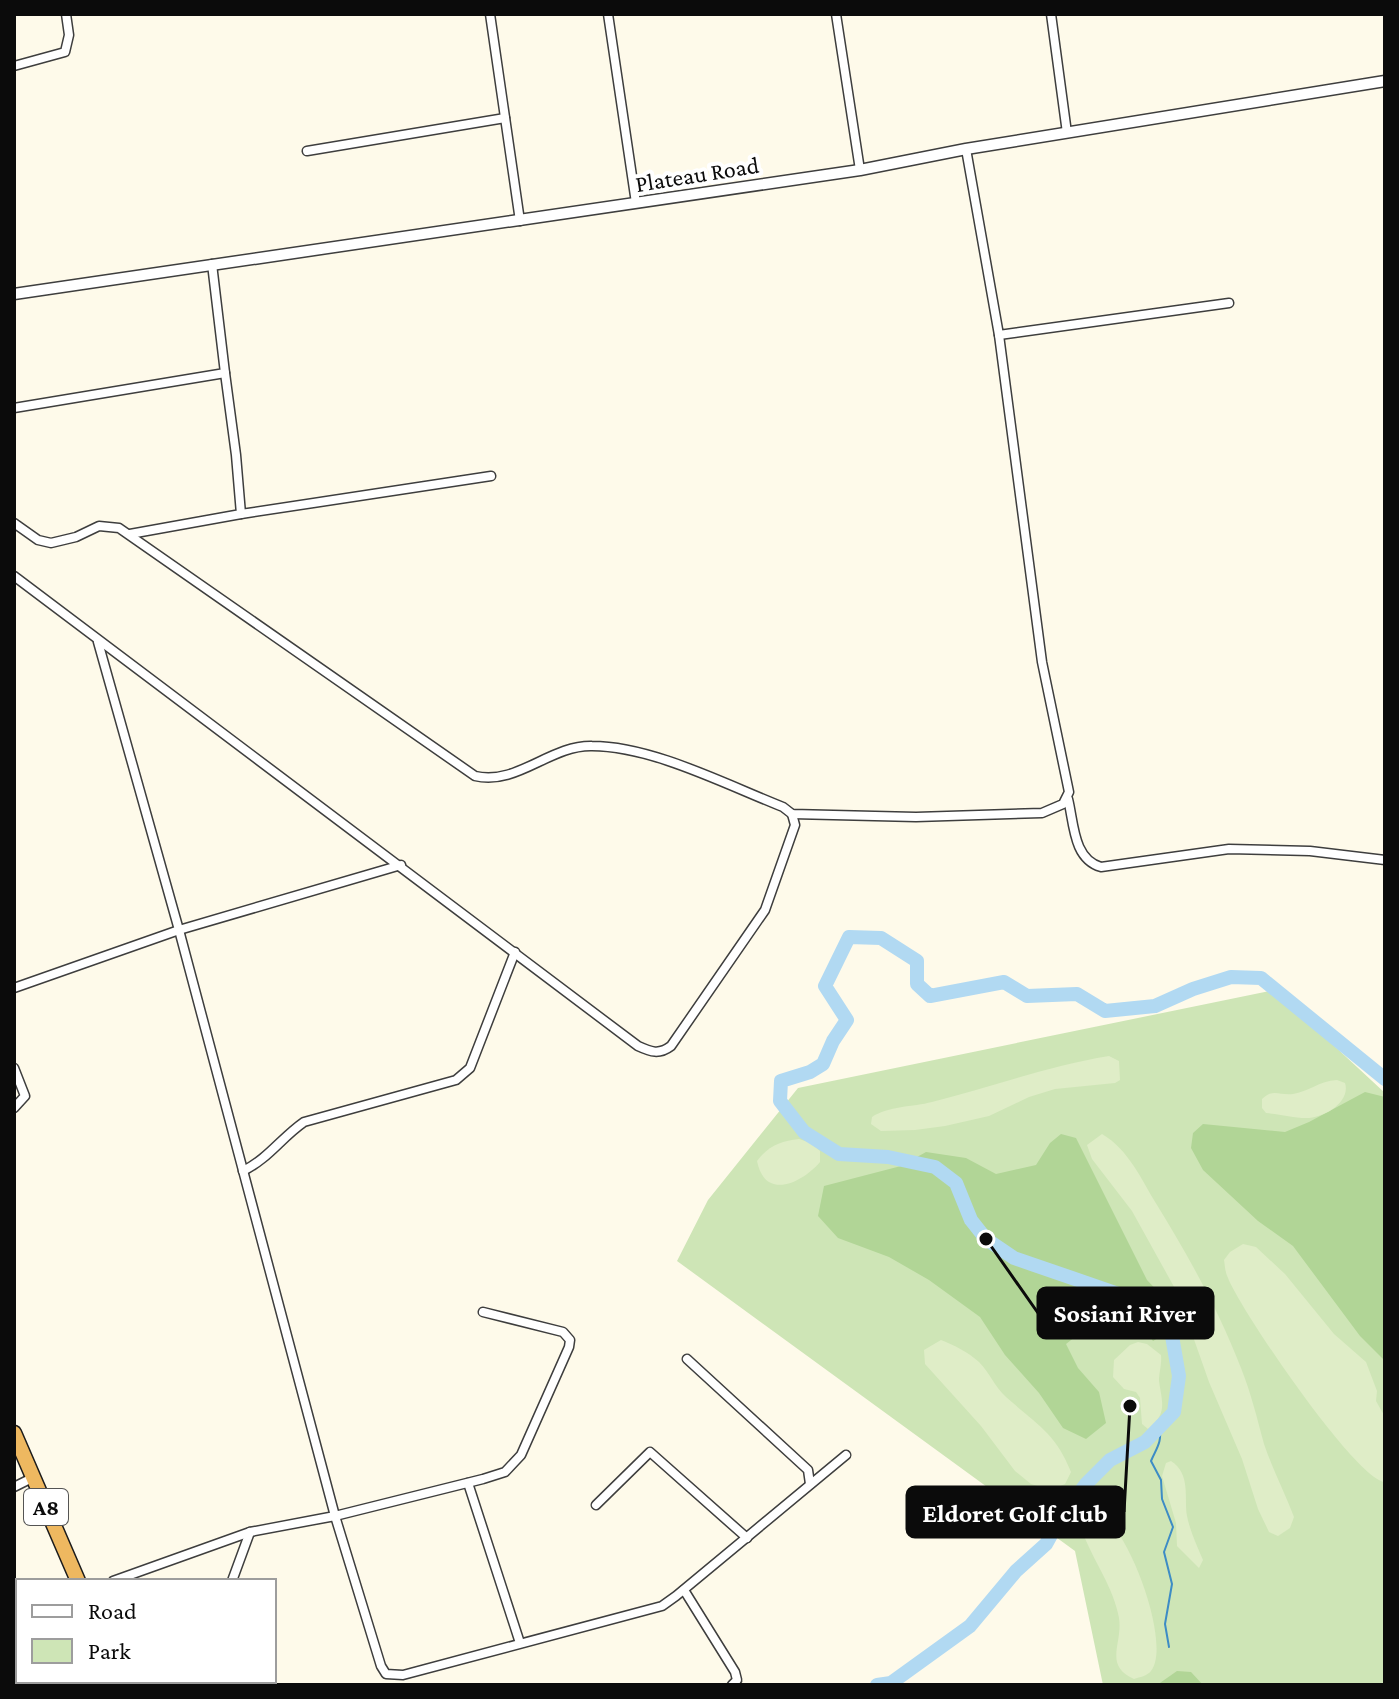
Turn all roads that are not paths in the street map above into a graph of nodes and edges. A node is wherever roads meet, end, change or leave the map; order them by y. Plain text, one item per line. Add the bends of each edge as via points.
1 (66, 14) edge
2 (490, 14) edge
3 (608, 14) edge
4 (836, 14) edge
5 (1051, 14) edge
6 (14, 66) edge
7 (1385, 81) edge
8 (505, 118) junction
9 (1067, 133) junction
10 (966, 149) junction
11 (307, 151) dead end
12 (860, 170) junction
13 (636, 203) junction
14 (520, 221) junction
15 (212, 264) junction
16 (14, 294) edge
17 (1229, 303) dead end
18 (999, 335) junction
19 (225, 373) junction
20 (14, 408) edge
21 (491, 476) dead end
22 (241, 514) junction
23 (14, 523) edge
24 (129, 534) junction
25 (14, 576) edge
26 (98, 642) junction
27 (1068, 799) junction
28 (792, 814) junction
29 (1385, 860) edge
30 (401, 865) junction
31 (179, 930) junction
32 (515, 952) junction
33 (14, 988) edge
34 (14, 1068) edge
35 (14, 1108) edge
36 (243, 1171) junction
37 (483, 1312) dead end
38 (687, 1359) dead end
39 (14, 1433) edge
40 (846, 1455) dead end
41 (32, 1478) junction
42 (468, 1483) junction
43 (810, 1484) junction
44 (14, 1487) edge
45 (596, 1505) dead end
46 (335, 1516) junction
47 (250, 1532) junction
48 (747, 1538) junction
49 (77, 1579) edge
50 (119, 1579) edge
51 (233, 1579) edge
52 (684, 1590) junction
53 (520, 1643) junction
54 (732, 1685) edge

1 - 6 street via 65,52
2 - 8 street
3 - 13 street
4 - 12 street
5 - 9 street
7 - 9 street, Plateau Road
8 - 11 street
8 - 14 street
9 - 10 street, Plateau Road
10 - 12 street, Plateau Road
10 - 18 street
12 - 13 street, Plateau Road
13 - 14 street, Plateau Road
14 - 15 street, Plateau Road
15 - 16 street, Plateau Road
15 - 19 street
17 - 18 street
18 - 27 street via 1042,662
19 - 20 street
19 - 22 street
21 - 22 street
22 - 24 street
23 - 24 street via 51,543 99,526
24 - 28 street via 475,776 508,776 589,745 643,753
25 - 26 street
26 - 30 street
26 - 31 street
27 - 28 street via 1042,813
27 - 29 street via 1081,854 1101,867 1229,849
28 - 32 street via 795,825 765,910 665,1050 651,1052 638,1046
30 - 31 street
30 - 32 street
31 - 33 street
31 - 36 street
32 - 36 street via 463,1076 304,1122
34 - 35 street via 25,1096
36 - 46 street
37 - 42 street via 563,1332 570,1340 521,1455 505,1472
38 - 43 street via 808,1470
39 - 41 highway, A8
40 - 43 street
41 - 44 street
41 - 49 highway, A8
42 - 46 street
42 - 53 street
43 - 48 street
45 - 48 street via 650,1452
46 - 47 street
46 - 53 street via 386,1674 399,1676
47 - 50 street
47 - 51 street
48 - 52 street
52 - 53 street via 662,1606
52 - 54 street via 735,1672

